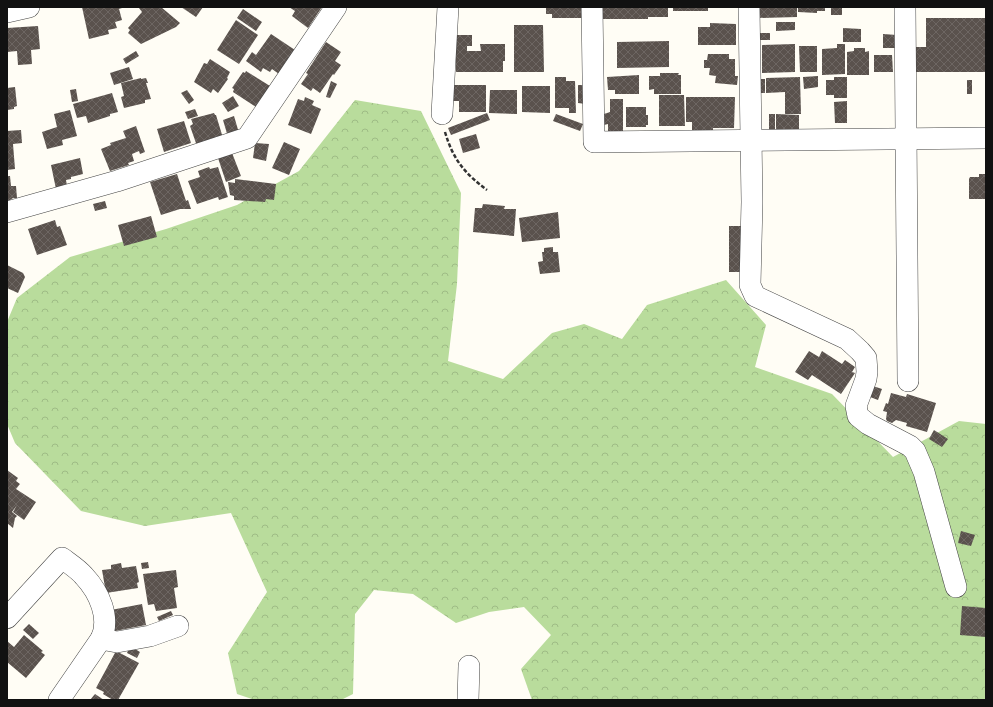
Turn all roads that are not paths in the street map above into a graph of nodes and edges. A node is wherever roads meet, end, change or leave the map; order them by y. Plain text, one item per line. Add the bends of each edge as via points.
1 (29, 7) edge
2 (336, 7) edge
3 (448, 7) edge
4 (592, 7) edge
5 (749, 7) edge
6 (905, 7) edge
7 (7, 12) edge
8 (442, 114) road end
9 (986, 138) edge
10 (906, 139) junction
11 (751, 140) junction
12 (7, 212) edge
13 (908, 381) dead end
14 (956, 587) dead end
15 (7, 618) edge
16 (178, 626) dead end
17 (101, 638) junction
18 (469, 666) dead end
19 (59, 700) edge
20 (468, 700) edge

1 - 7 street
2 - 12 street via 247,138 117,181
3 - 8 street
4 - 11 street via 594,142
5 - 11 street
6 - 10 street
9 - 10 street
10 - 11 street
10 - 13 street
11 - 14 street via 750,285 755,296 847,338 866,358 866,379 856,406 858,416 915,451 924,472
15 - 17 street via 62,558 84,575 98,596 104,611 105,624
16 - 17 street via 150,636 117,642
17 - 19 street
18 - 20 street

